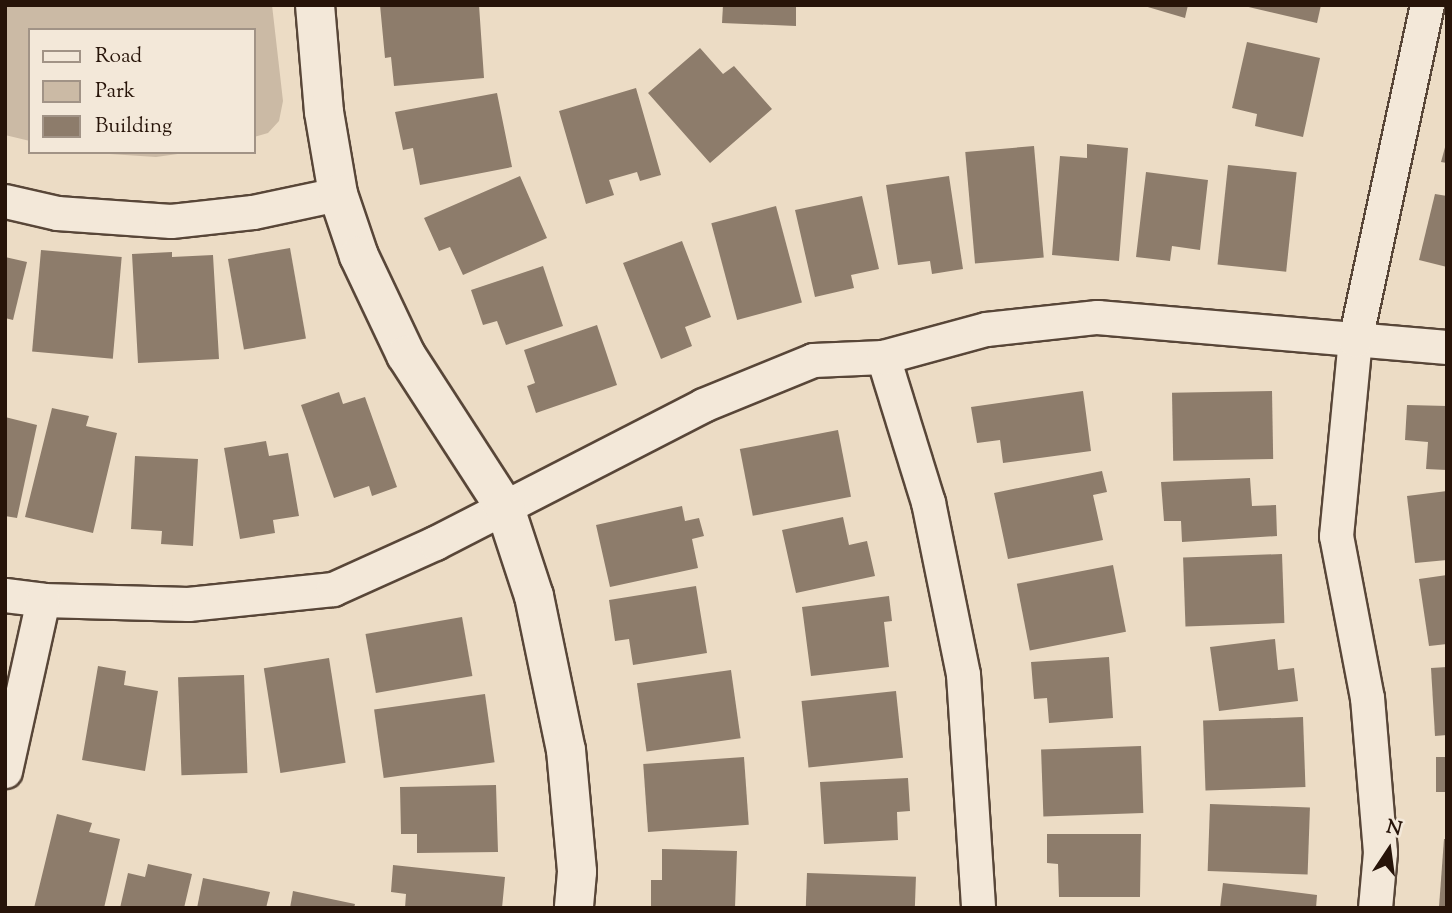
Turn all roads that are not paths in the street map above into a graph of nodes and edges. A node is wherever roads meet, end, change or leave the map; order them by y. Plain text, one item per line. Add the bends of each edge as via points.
1 (315, 5) edge
2 (1427, 5) edge
3 (338, 194) junction
4 (5, 201) edge
5 (1355, 340) junction
6 (1447, 347) edge
7 (883, 357) junction
8 (505, 508) junction
9 (5, 595) edge
10 (43, 600) junction
11 (5, 771) edge
12 (574, 908) edge
13 (978, 908) edge
14 (1375, 908) edge

1 - 3 street via 324,112
2 - 5 street
3 - 4 street via 253,212 171,221 57,213
3 - 8 street via 385,317
5 - 6 street
5 - 7 street via 1097,317 986,329
5 - 14 street via 1336,536 1367,698 1380,852
7 - 8 street via 813,360 703,405
7 - 13 street via 928,502 963,674
8 - 10 street via 333,589 188,604
8 - 12 street via 534,596 566,750 577,872
9 - 10 street
10 - 11 street

